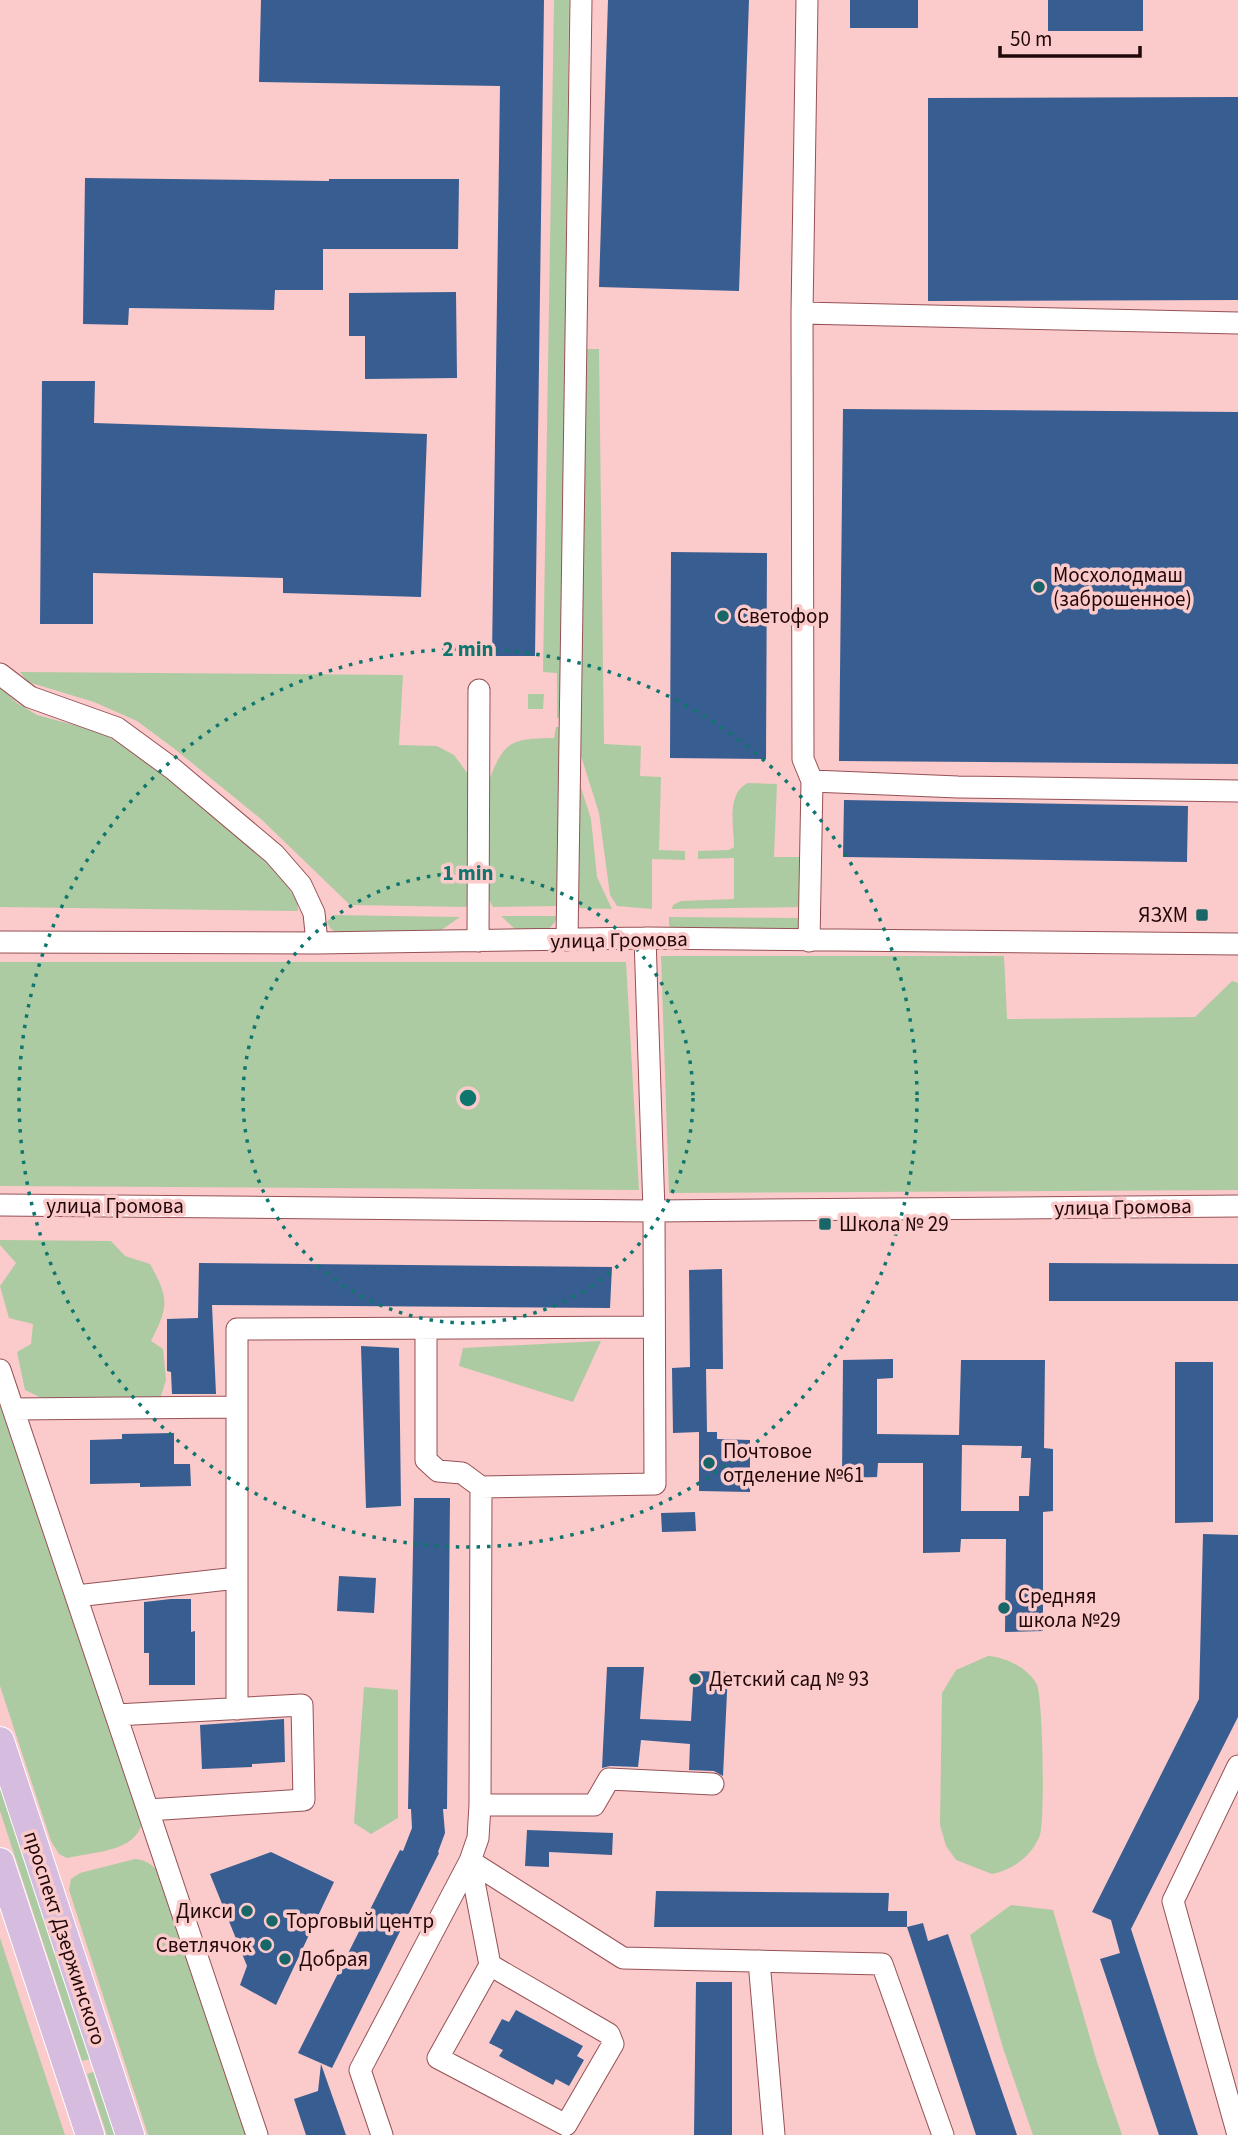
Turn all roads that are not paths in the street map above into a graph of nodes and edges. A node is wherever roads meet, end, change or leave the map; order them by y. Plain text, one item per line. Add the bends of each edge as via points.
1 (581, 0) edge
2 (807, 0) edge
3 (803, 313) junction
4 (1238, 323) edge
5 (0, 674) edge
6 (479, 690) dead end
7 (812, 780) junction
8 (1238, 790) edge
9 (645, 938) junction
10 (567, 940) junction
11 (478, 941) junction
12 (809, 941) junction
13 (0, 942) edge
14 (317, 943) junction
15 (1238, 944) edge
16 (0, 1205) edge
17 (1238, 1206) edge
18 (654, 1211) junction
19 (654, 1327) junction
20 (426, 1328) junction
21 (0, 1370) edge
22 (237, 1407) junction
23 (13, 1409) junction
24 (481, 1488) junction
25 (237, 1578) junction
26 (76, 1596) junction
27 (237, 1709) junction
28 (116, 1715) junction
29 (0, 1741) edge
30 (1238, 1766) edge
31 (713, 1784) dead end
32 (480, 1805) junction
33 (148, 1810) junction
34 (0, 1861) edge
35 (470, 1861) junction
36 (759, 1961) junction
37 (489, 1965) junction
38 (90, 2135) edge
39 (130, 2135) edge
40 (257, 2135) edge
41 (382, 2135) edge
42 (774, 2135) edge
43 (943, 2135) edge
44 (1238, 2135) edge

1 - 10 street
2 - 3 street
3 - 4 street
3 - 7 street via 803,759
5 - 14 street via 30,697 117,728 274,854 301,885 314,913
6 - 11 street
7 - 8 street via 958,787
7 - 12 street
9 - 10 street, улица Громова
9 - 12 street, улица Громова
9 - 18 street
10 - 11 street, улица Громова
11 - 14 street, улица Громова
12 - 15 street, улица Громова
13 - 14 street, улица Громова
16 - 18 street, улица Громова
17 - 18 street, улица Громова
18 - 19 street
19 - 20 street
19 - 24 street via 655,1484
20 - 22 street via 237,1329
20 - 24 street via 426,1460 438,1471 462,1474
21 - 23 street
22 - 23 street
22 - 25 street
23 - 26 street
24 - 32 street
25 - 26 street
25 - 27 street
26 - 28 street
27 - 28 street
27 - 33 street via 302,1706 304,1800
28 - 33 street
29 - 39 main road, проспект Дзержинского
30 - 44 street via 1173,1901
31 - 32 street via 609,1779 594,1805
32 - 35 street via 478,1838
33 - 40 street
34 - 38 main road, проспект Дзержинского
35 - 36 street via 624,1958
35 - 37 street
35 - 41 street via 360,2070
36 - 42 street
36 - 43 street via 882,1964
37 - 37 street via 609,2034 613,2044 566,2125 438,2058

